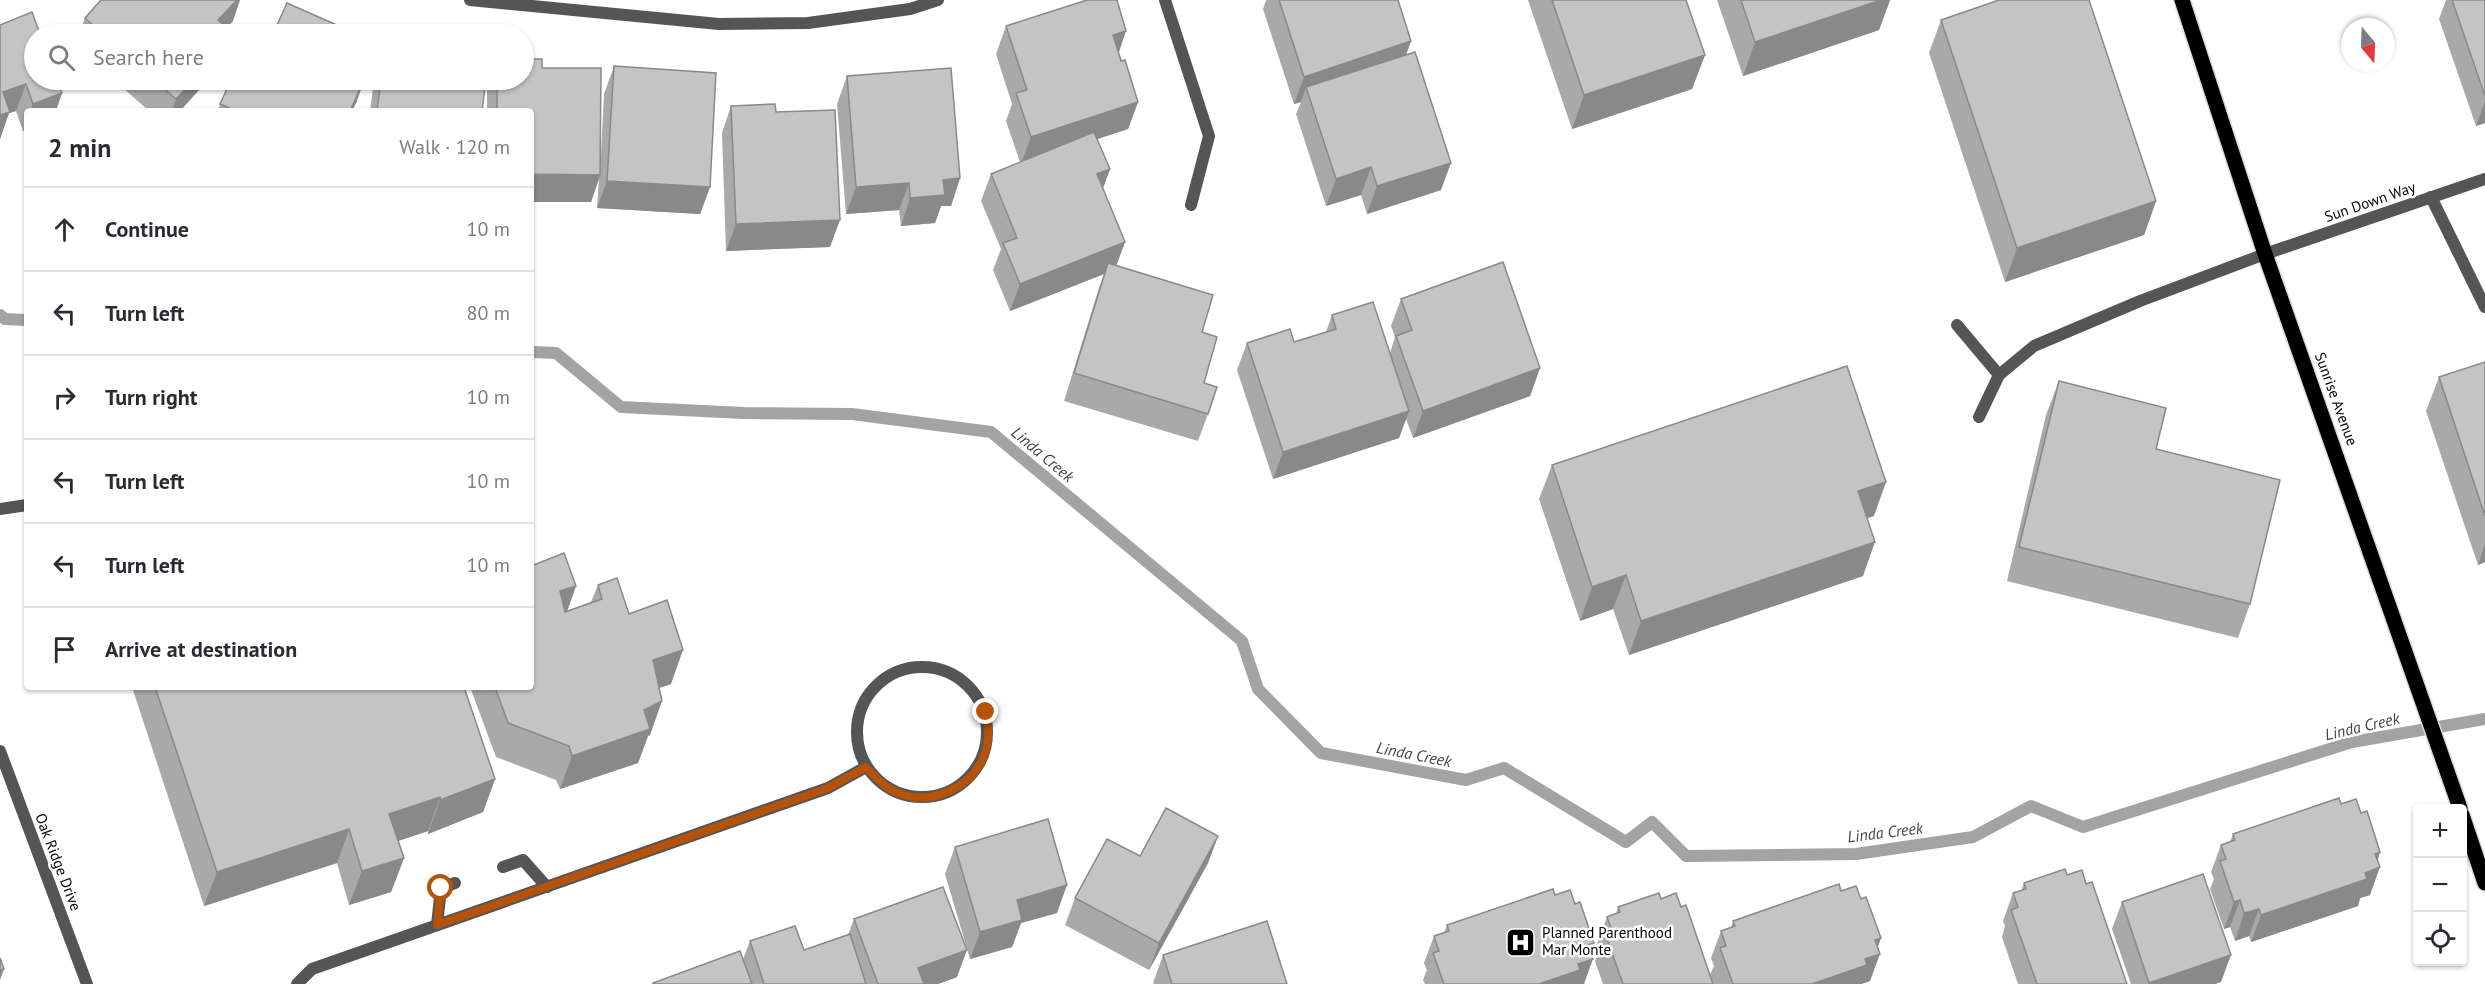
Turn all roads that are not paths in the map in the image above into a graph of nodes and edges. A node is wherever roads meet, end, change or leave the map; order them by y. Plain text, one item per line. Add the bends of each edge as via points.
1 (470, 0) edge
2 (938, 0) edge
3 (1165, 0) edge
4 (2182, 0) edge
5 (613, 6) edge
6 (2485, 179) edge
7 (2431, 197) junction
8 (1191, 205) dead end
9 (2265, 254) junction
10 (2485, 307) edge
11 (1957, 325) dead end
12 (1999, 375) junction
13 (1979, 417) dead end
14 (24, 505) edge
15 (0, 509) edge
16 (0, 751) edge
17 (866, 767) junction
18 (3, 770) edge
19 (2459, 804) edge
20 (2467, 827) edge
21 (503, 867) dead end
22 (455, 883) dead end
23 (2485, 883) edge
24 (547, 887) junction
25 (437, 925) junction
26 (87, 984) edge
27 (297, 984) edge

1 - 5 street
2 - 5 street via 910,9 808,23 718,24
3 - 8 street via 1209,136
4 - 9 main road, Sunrise Avenue
6 - 7 street, Sun Down Way
7 - 9 street, Sun Down Way
7 - 10 street
9 - 12 street, Sun Down Way via 2034,346
9 - 19 main road, Sunrise Avenue
11 - 12 street
12 - 13 street
14 - 15 street
16 - 18 street, Oak Ridge Drive
17 - 17 street via 898,793 919,798 959,787 975,772 985,754 986,712 976,693 960,677 940,668 917,666 896,672 877,684 864,702 857,723 858,746
17 - 24 street via 828,788
18 - 26 street, Oak Ridge Drive
20 - 23 main road
21 - 24 street via 523,860
22 - 25 street via 441,888
24 - 25 street
25 - 27 street via 312,969

